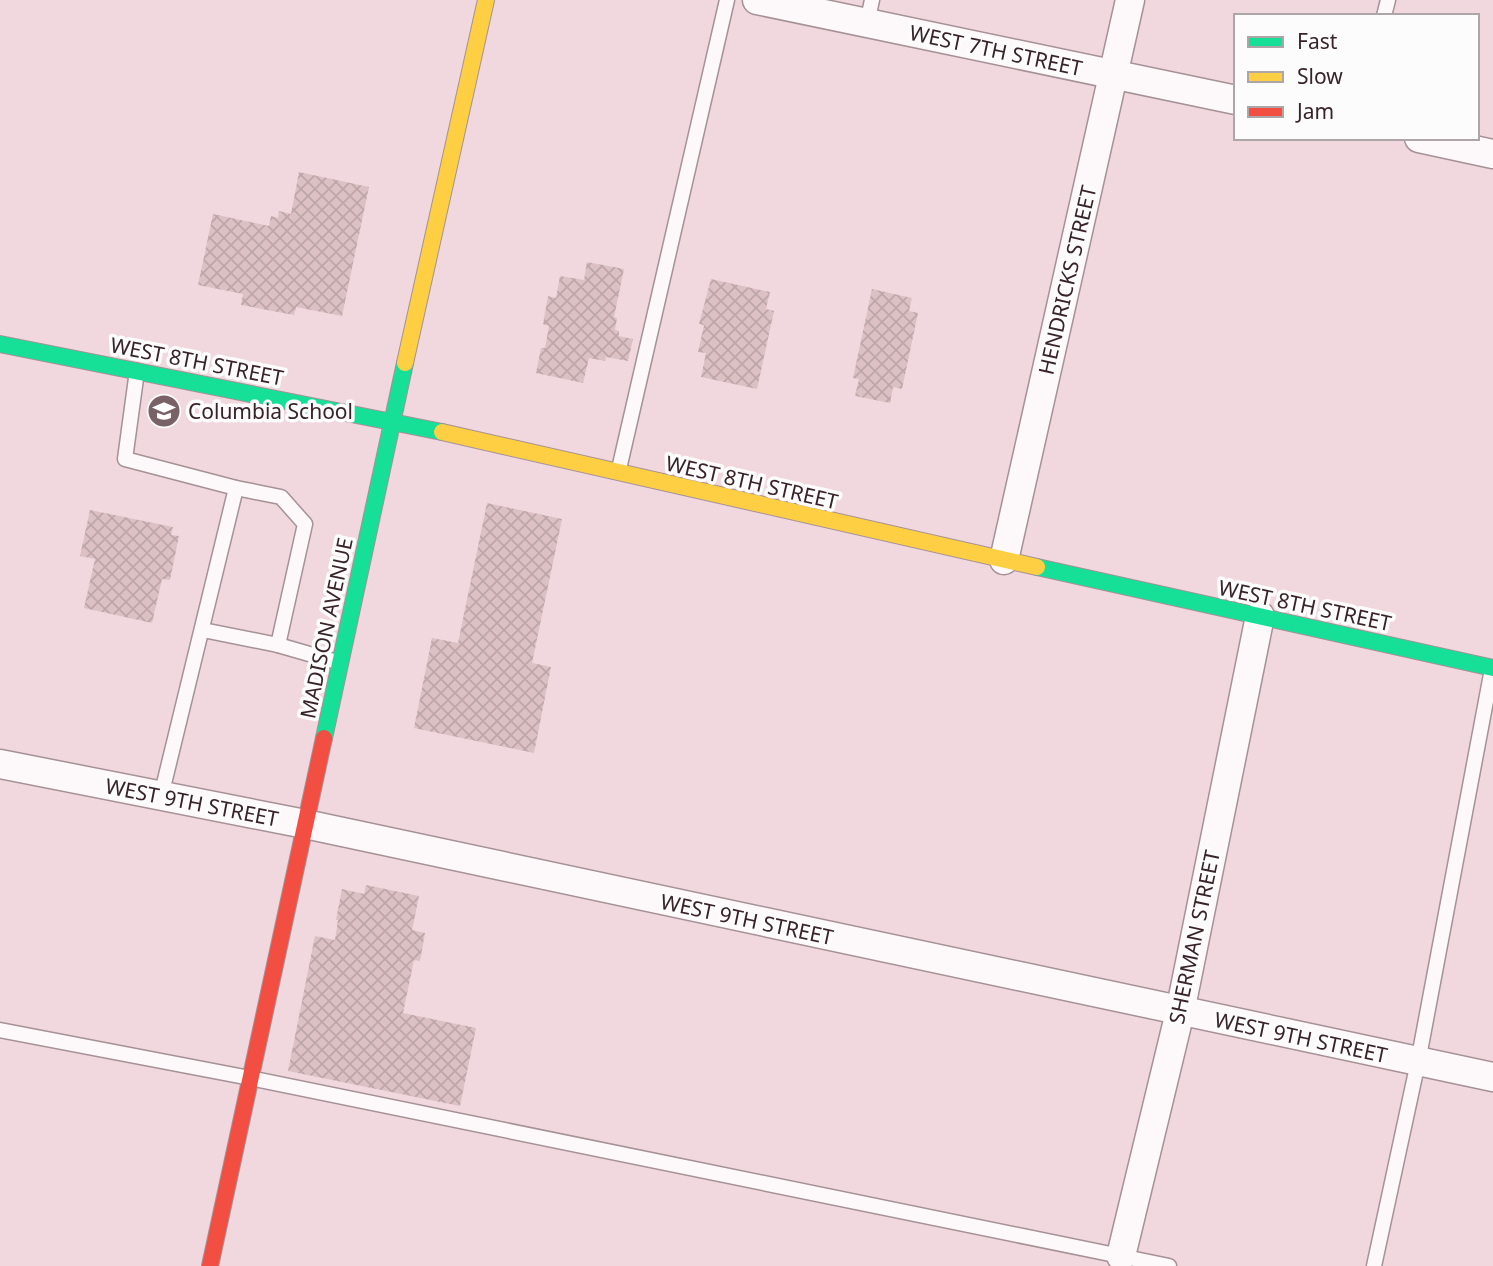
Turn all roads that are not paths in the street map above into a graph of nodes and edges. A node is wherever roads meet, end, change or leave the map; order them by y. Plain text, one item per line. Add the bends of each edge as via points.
1 (486, 0) edge
2 (726, 0) edge
3 (757, 0) edge
4 (1130, 0) edge
5 (870, 12) edge
6 (1113, 75) junction
7 (1234, 100) edge
8 (1428, 140) edge
9 (1493, 154) edge
10 (0, 344) edge
11 (137, 371) junction
12 (392, 421) junction
13 (618, 472) junction
14 (236, 488) junction
15 (1004, 560) junction
16 (1260, 616) junction
17 (203, 630) junction
18 (278, 645) junction
19 (340, 662) junction
20 (1492, 668) edge
21 (0, 764) edge
22 (161, 796) junction
23 (305, 824) junction
24 (1180, 1012) junction
25 (0, 1030) edge
26 (1419, 1062) junction
27 (1493, 1077) edge
28 (250, 1078) junction
29 (1122, 1256) junction
30 (210, 1266) edge
31 (1169, 1266) edge
32 (1374, 1266) edge

1 - 12 street, MADISON AVENUE
2 - 13 lane
3 - 5 street, WEST 7TH STREET
4 - 6 street, HENDRICKS STREET
5 - 6 street, WEST 7TH STREET
6 - 7 street, WEST 7TH STREET
6 - 15 street, HENDRICKS STREET
8 - 9 street
10 - 11 street, WEST 8TH STREET
11 - 12 street, WEST 8TH STREET
11 - 14 lane via 125,459
12 - 13 street, WEST 8TH STREET
12 - 19 street, MADISON AVENUE
13 - 15 street, WEST 8TH STREET
14 - 17 lane
14 - 18 lane via 281,497 305,524
15 - 16 street, WEST 8TH STREET
16 - 20 street, WEST 8TH STREET
16 - 24 street, SHERMAN STREET
17 - 18 lane
17 - 22 lane
18 - 19 lane
19 - 23 street, MADISON AVENUE
20 - 26 lane
21 - 22 street, WEST 9TH STREET
22 - 23 street, WEST 9TH STREET
23 - 24 street, WEST 9TH STREET
23 - 28 street, MADISON AVENUE
24 - 26 street, WEST 9TH STREET
24 - 29 street, SHERMAN STREET
25 - 28 lane
26 - 27 street, WEST 9TH STREET
26 - 32 lane
28 - 29 lane
28 - 30 street, MADISON AVENUE
29 - 31 lane

